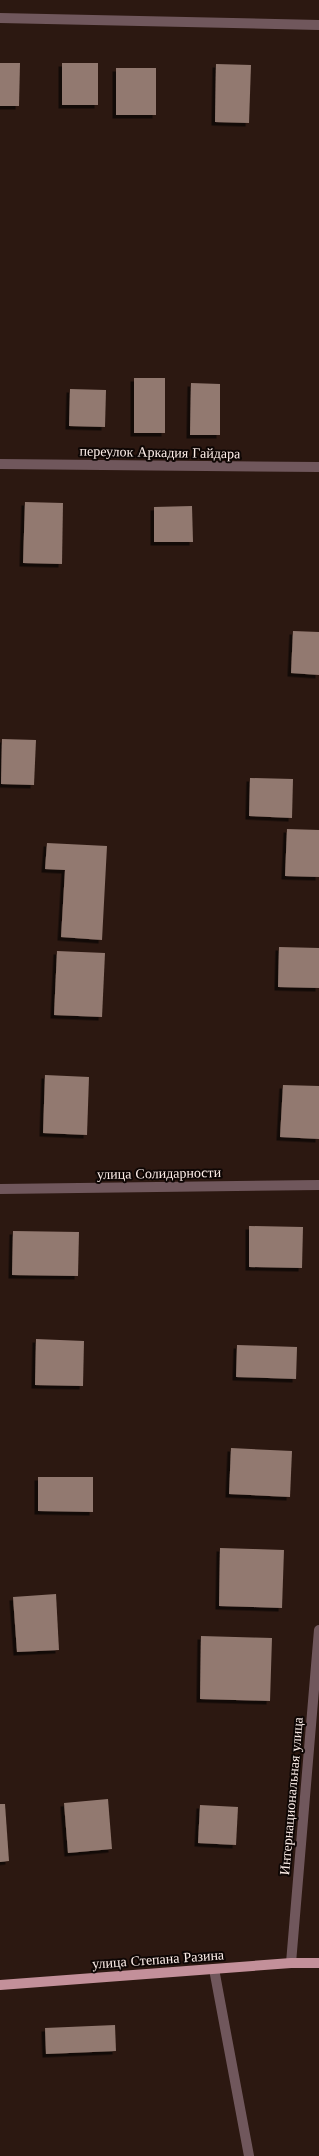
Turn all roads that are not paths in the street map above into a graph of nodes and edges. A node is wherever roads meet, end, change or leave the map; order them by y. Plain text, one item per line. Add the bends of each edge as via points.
1 (0, 18) edge
2 (319, 25) edge
3 (0, 464) edge
4 (319, 467) edge
5 (319, 1185) edge
6 (0, 1189) edge
7 (319, 1630) edge
8 (291, 1963) junction
9 (319, 1963) edge
10 (214, 1969) junction
11 (0, 1985) edge
12 (249, 2156) edge

1 - 2 street
3 - 4 street, переулок Аркадия Гайдара
5 - 6 street, улица Солидарности
7 - 8 street, Интернациональная улица
8 - 9 main road, улица Степана Разина
8 - 10 main road, улица Степана Разина
10 - 11 main road, улица Степана Разина
10 - 12 street

